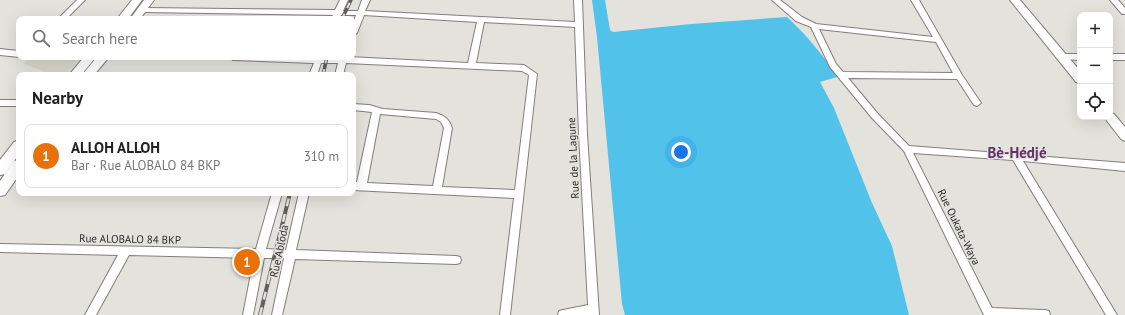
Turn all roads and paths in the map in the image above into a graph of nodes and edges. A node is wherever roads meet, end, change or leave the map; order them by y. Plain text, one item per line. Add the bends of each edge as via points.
1 (81, 0) edge
2 (148, 0) edge
3 (344, 0) edge
4 (366, 0) edge
5 (578, 0) edge
6 (776, 0) edge
7 (915, 0) edge
8 (1015, 0) edge
9 (1114, 0) edge
10 (1125, 0) edge
11 (139, 5) edge
12 (1125, 12) edge
13 (360, 13) junction
14 (65, 16) edge
15 (126, 16) edge
16 (135, 16) edge
17 (336, 16) edge
18 (481, 20) junction
19 (356, 24) edge
20 (579, 25) junction
21 (814, 26) junction
22 (938, 40) junction
23 (0, 52) edge
24 (16, 54) edge
25 (1063, 57) junction
26 (1077, 57) edge
27 (1113, 57) edge
28 (1125, 57) edge
29 (88, 60) edge
30 (100, 60) edge
31 (319, 60) edge
32 (343, 60) edge
33 (356, 60) edge
34 (471, 66) junction
35 (78, 72) edge
36 (90, 72) edge
37 (314, 72) edge
38 (339, 72) edge
39 (842, 75) junction
40 (1077, 75) edge
41 (959, 76) junction
42 (0, 103) edge
43 (16, 103) edge
44 (977, 103) dead end
45 (356, 107) edge
46 (377, 110) junction
47 (1112, 120) edge
48 (1125, 136) edge
49 (16, 149) edge
50 (907, 149) junction
51 (1016, 157) junction
52 (1125, 167) edge
53 (16, 169) edge
54 (0, 170) edge
55 (357, 186) edge
56 (437, 190) junction
57 (0, 191) edge
58 (518, 194) junction
59 (276, 196) edge
60 (303, 196) edge
61 (0, 248) edge
62 (126, 251) junction
63 (260, 254) junction
64 (290, 254) junction
65 (456, 260) dead end
66 (594, 312) edge
67 (989, 314) edge
68 (90, 315) edge
69 (248, 315) edge
70 (277, 315) edge
71 (505, 315) edge
72 (563, 315) edge
73 (1045, 315) edge
74 (1112, 315) edge

1 - 14 street
2 - 11 main road
3 - 17 street
4 - 13 street
5 - 20 street, Rue de la Lagune
6 - 21 street via 799,19
7 - 22 street
8 - 25 main road
9 - 10 street
9 - 12 street
11 - 15 main road
11 - 16 main road
11 - 17 street
13 - 17 street
13 - 18 street
13 - 19 street
18 - 20 street
18 - 34 street
20 - 66 street, Rue de la Lagune
21 - 22 street
21 - 39 street, Rue Oukata-Waya via 833,65
22 - 41 street
23 - 24 street
25 - 26 street
25 - 40 main road
27 - 28 street
29 - 35 main road
30 - 36 main road
31 - 37 street
32 - 38 street
33 - 34 street
34 - 58 street via 524,68 532,74
39 - 41 street
39 - 50 street, Rue Oukata-Waya via 875,116
41 - 44 street
42 - 43 street
45 - 46 street
46 - 55 street
46 - 56 street via 436,116 447,122
47 - 48 main road
49 - 54 main road
50 - 51 street
50 - 67 street, Rue Oukata-Waya
51 - 52 street
51 - 74 street
53 - 57 main road
55 - 56 street
56 - 58 street
58 - 71 street
59 - 63 street
60 - 64 street, Rue Abloda
61 - 62 street, Rue ALOBALO 84 BKP
62 - 63 street, Rue ALOBALO 84 BKP
62 - 68 street
63 - 64 street, Rue ALOBALO 84 BKP
63 - 69 street
64 - 65 street, Rue ALOBALO 84 BKP
64 - 70 street, Rue Abloda
66 - 72 street
67 - 73 street

